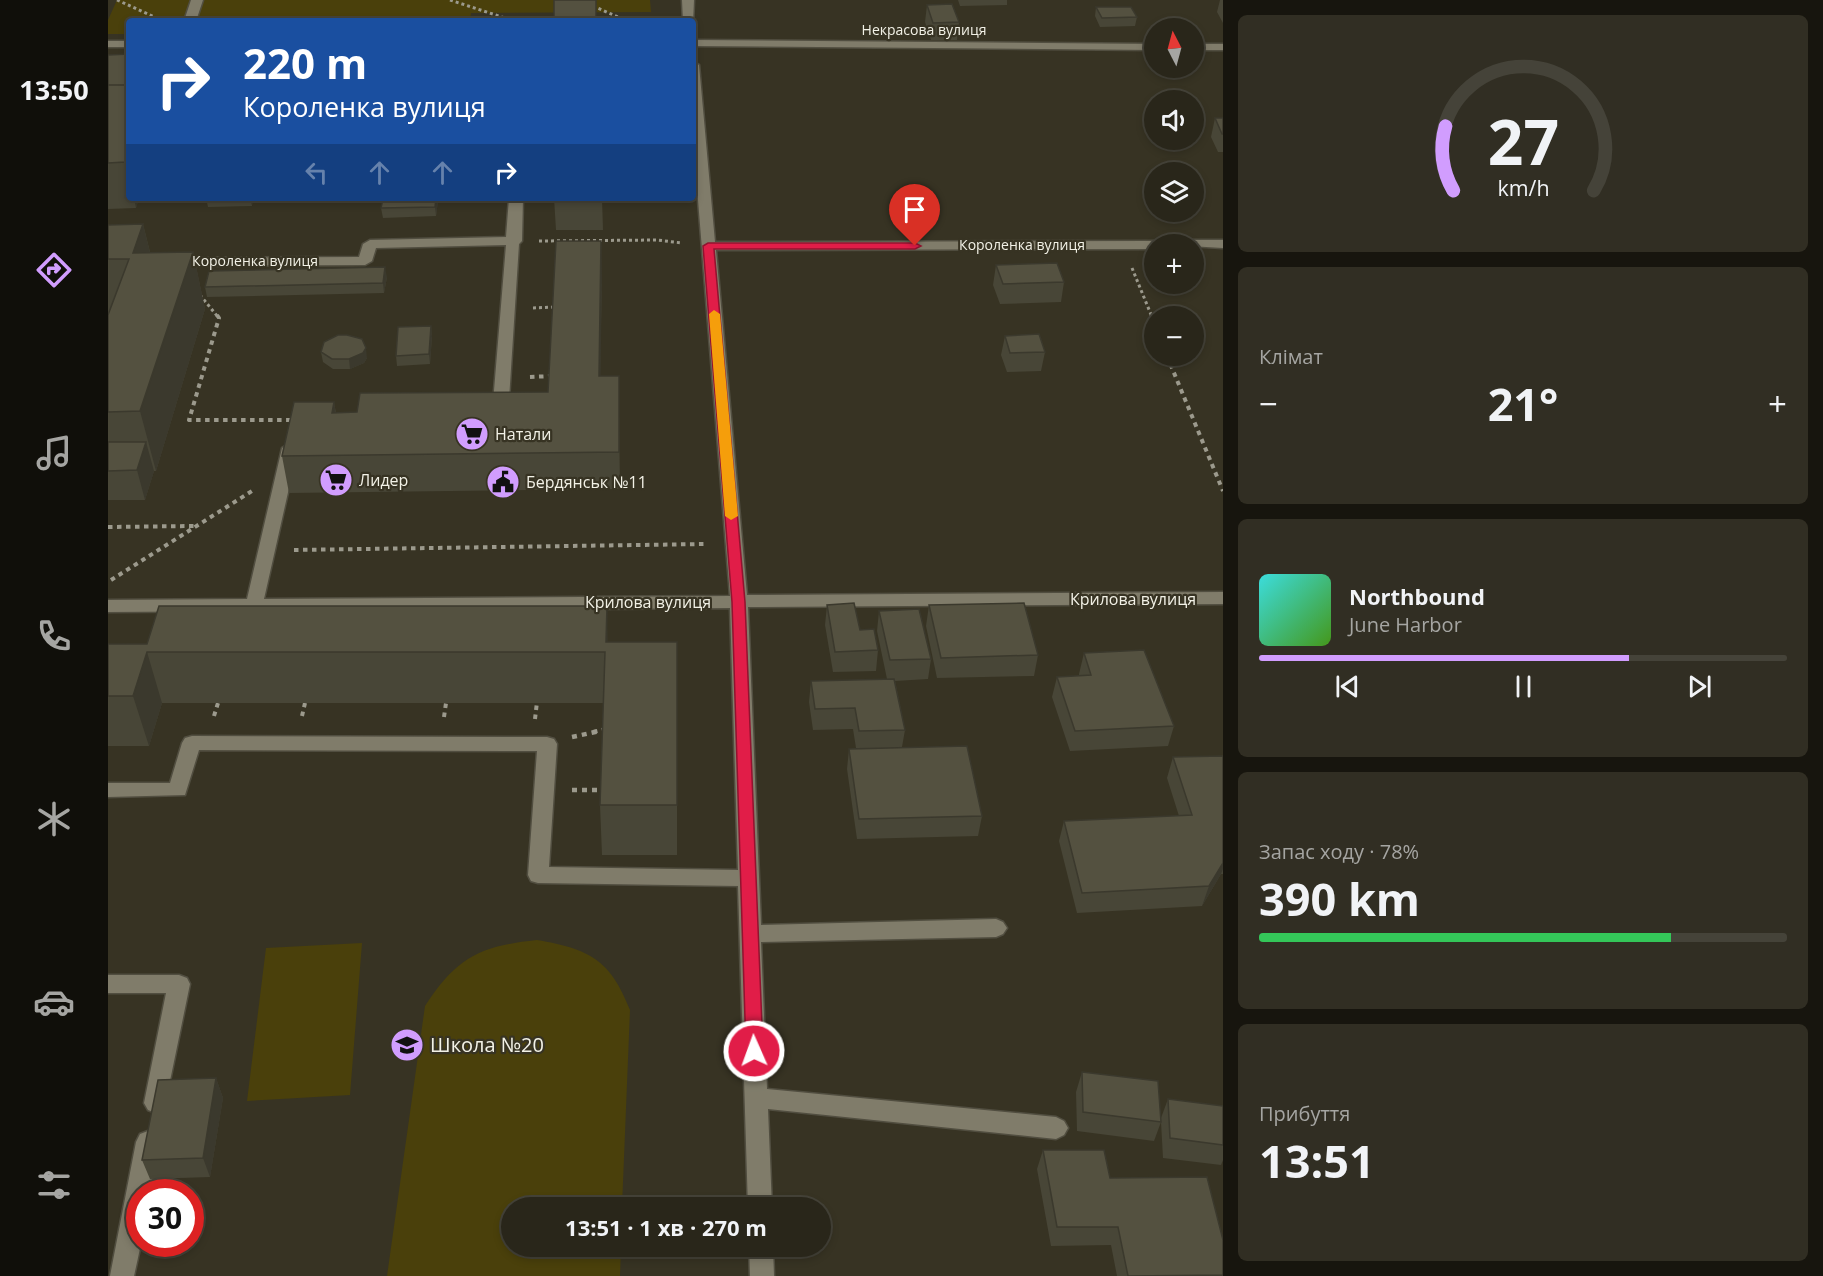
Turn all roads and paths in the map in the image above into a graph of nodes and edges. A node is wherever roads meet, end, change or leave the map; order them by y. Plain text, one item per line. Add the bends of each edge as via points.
1 (117, 0) edge
2 (197, 0) edge
3 (450, 0) edge
4 (688, 0) edge
5 (589, 4) edge
6 (156, 18) edge
7 (191, 18) edge
8 (505, 18) edge
9 (620, 18) edge
10 (689, 18) edge
11 (696, 43) edge
12 (108, 44) edge
13 (126, 44) edge
14 (1144, 47) edge
15 (1204, 47) edge
16 (1223, 47) edge
17 (696, 101) edge
18 (516, 201) edge
19 (515, 241) junction
20 (1204, 244) edge
21 (1223, 244) edge
22 (1122, 245) junction
23 (1144, 245) edge
24 (708, 246) junction
25 (152, 262) edge
26 (174, 262) junction
27 (1147, 306) edge
28 (1171, 366) edge
29 (489, 416) edge
30 (296, 420) joint
31 (285, 470) junction
32 (1223, 491) edge
33 (197, 525) junction
34 (108, 527) edge
35 (734, 543) junction
36 (266, 550) junction
37 (108, 582) edge
38 (1223, 598) edge
39 (739, 602) junction
40 (254, 605) junction
41 (108, 606) edge
42 (108, 790) edge
43 (748, 878) junction
44 (996, 928) dead end
45 (750, 934) junction
46 (108, 984) edge
47 (756, 1098) junction
48 (1056, 1128) dead end
49 (760, 1197) edge
50 (761, 1257) edge
51 (122, 1276) edge
52 (762, 1276) edge

1 - 6 path
2 - 7 street
3 - 8 path
4 - 10 street
5 - 9 path
11 - 14 street, Некрасова вулиця
12 - 13 street
15 - 16 street
17 - 24 street
18 - 19 street
19 - 24 path via 657,240
19 - 26 street, Короленка вулиця via 370,243 365,261
19 - 29 street via 500,416
20 - 21 street
22 - 23 street, Короленка вулиця
22 - 24 street, Короленка вулиця
22 - 27 path
24 - 35 street
25 - 26 street, Короленка вулиця
26 - 30 path via 219,318 189,420
28 - 32 path
30 - 31 street
31 - 33 path
31 - 36 street
33 - 34 path
33 - 37 path
35 - 36 path
35 - 39 street
36 - 40 street
38 - 39 street, Крилова вулиця
39 - 40 street, Крилова вулиця
39 - 43 street
40 - 41 street, Крилова вулиця
42 - 43 street via 178,790 192,743 547,744 538,876
43 - 45 street
44 - 45 street
45 - 47 street
46 - 51 street via 179,984
47 - 48 street
47 - 49 street
50 - 52 street

